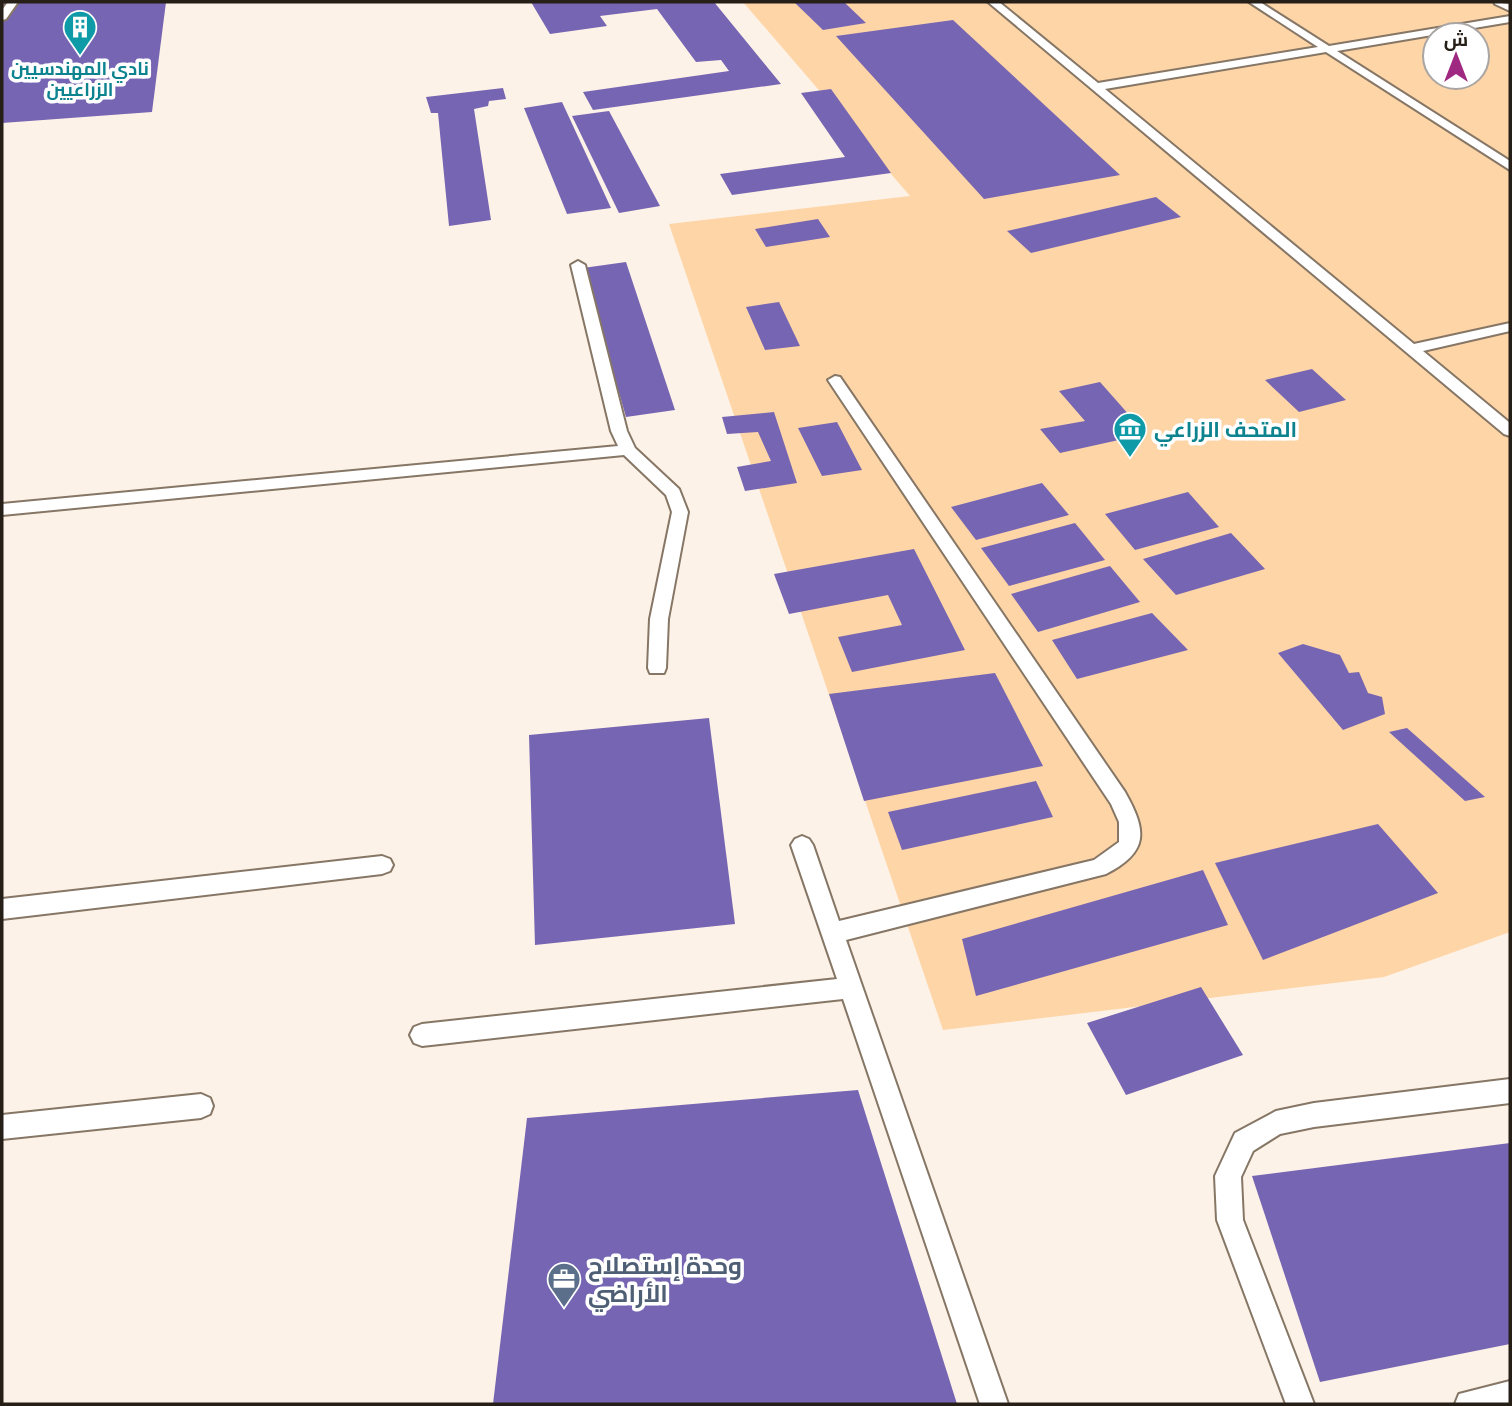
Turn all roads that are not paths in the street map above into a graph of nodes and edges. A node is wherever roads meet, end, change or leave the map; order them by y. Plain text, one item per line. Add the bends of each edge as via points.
1 (13, 2) edge
2 (993, 2) edge
3 (1254, 2) edge
4 (1499, 2) edge
5 (1510, 8) edge
6 (2, 17) edge
7 (1510, 19) edge
8 (1327, 49) junction
9 (1096, 87) junction
10 (1510, 166) edge
11 (578, 265) dead end
12 (1510, 327) edge
13 (1412, 349) junction
14 (835, 380) dead end
15 (1510, 431) edge
16 (628, 450) junction
17 (2, 510) edge
18 (657, 668) dead end
19 (802, 845) dead end
20 (383, 864) dead end
21 (2, 909) edge
22 (832, 933) junction
23 (851, 988) junction
24 (422, 1035) dead end
25 (1510, 1091) edge
26 (201, 1106) dead end
27 (2, 1127) edge
28 (1510, 1395) edge
29 (994, 1404) edge
30 (1300, 1404) edge
31 (1469, 1404) edge

1 - 6 lane
2 - 9 lane
3 - 8 lane
4 - 5 lane
7 - 8 lane
8 - 9 lane
8 - 10 lane
9 - 13 lane
11 - 16 lane via 619,431
12 - 13 lane
13 - 15 lane
14 - 22 lane via 1118,798 1130,818 1131,840 1120,858 1098,868
16 - 17 lane
16 - 18 lane via 673,493 680,512 659,619
19 - 22 lane
20 - 21 lane
22 - 23 lane
23 - 24 lane
23 - 29 lane
25 - 30 lane via 1314,1115 1276,1123 1244,1142 1228,1176 1230,1220
26 - 27 lane
28 - 31 lane

